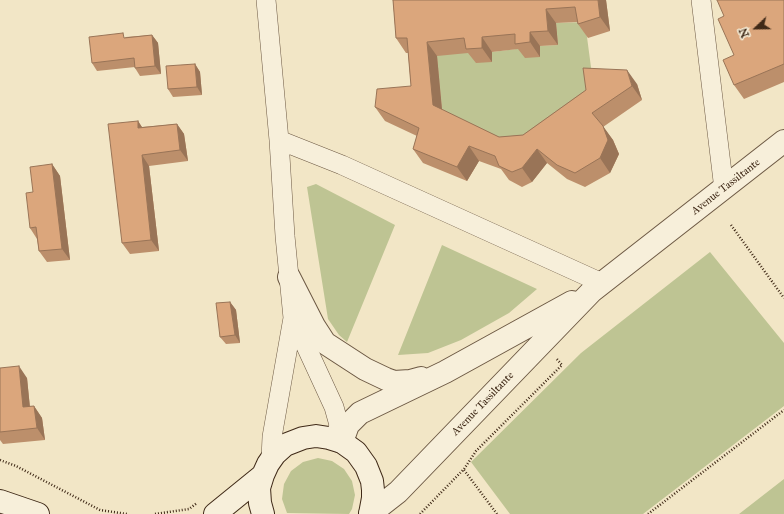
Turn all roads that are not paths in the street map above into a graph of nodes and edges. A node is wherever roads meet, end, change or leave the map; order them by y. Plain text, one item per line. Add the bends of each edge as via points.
1 (266, 0) edge
2 (701, 0) edge
3 (279, 140) junction
4 (784, 141) edge
5 (724, 189) junction
6 (289, 277) junction
7 (597, 287) junction
8 (293, 318) junction
9 (445, 372) junction
10 (339, 441) junction
11 (267, 467) junction
12 (0, 500) edge
13 (208, 507) edge
14 (38, 514) edge
15 (263, 514) edge
16 (370, 514) edge

1 - 3 street
2 - 5 street
3 - 6 street
3 - 7 street via 342,166
4 - 5 street, Avenue Tassiltante
5 - 7 street, Avenue Tassiltante
6 - 8 street
6 - 9 street via 325,343 365,369 394,382
7 - 9 street, Avenue Tassiltante
7 - 16 street, Avenue Tassiltante via 398,492
8 - 10 street via 334,407 339,425
8 - 11 street
9 - 10 street, Avenue Tassiltante via 360,413 348,425
10 - 11 street via 316,436 303,438 285,446
10 - 16 street via 359,456 370,473 373,498
11 - 13 street
11 - 15 street via 261,481 259,496
12 - 14 street

